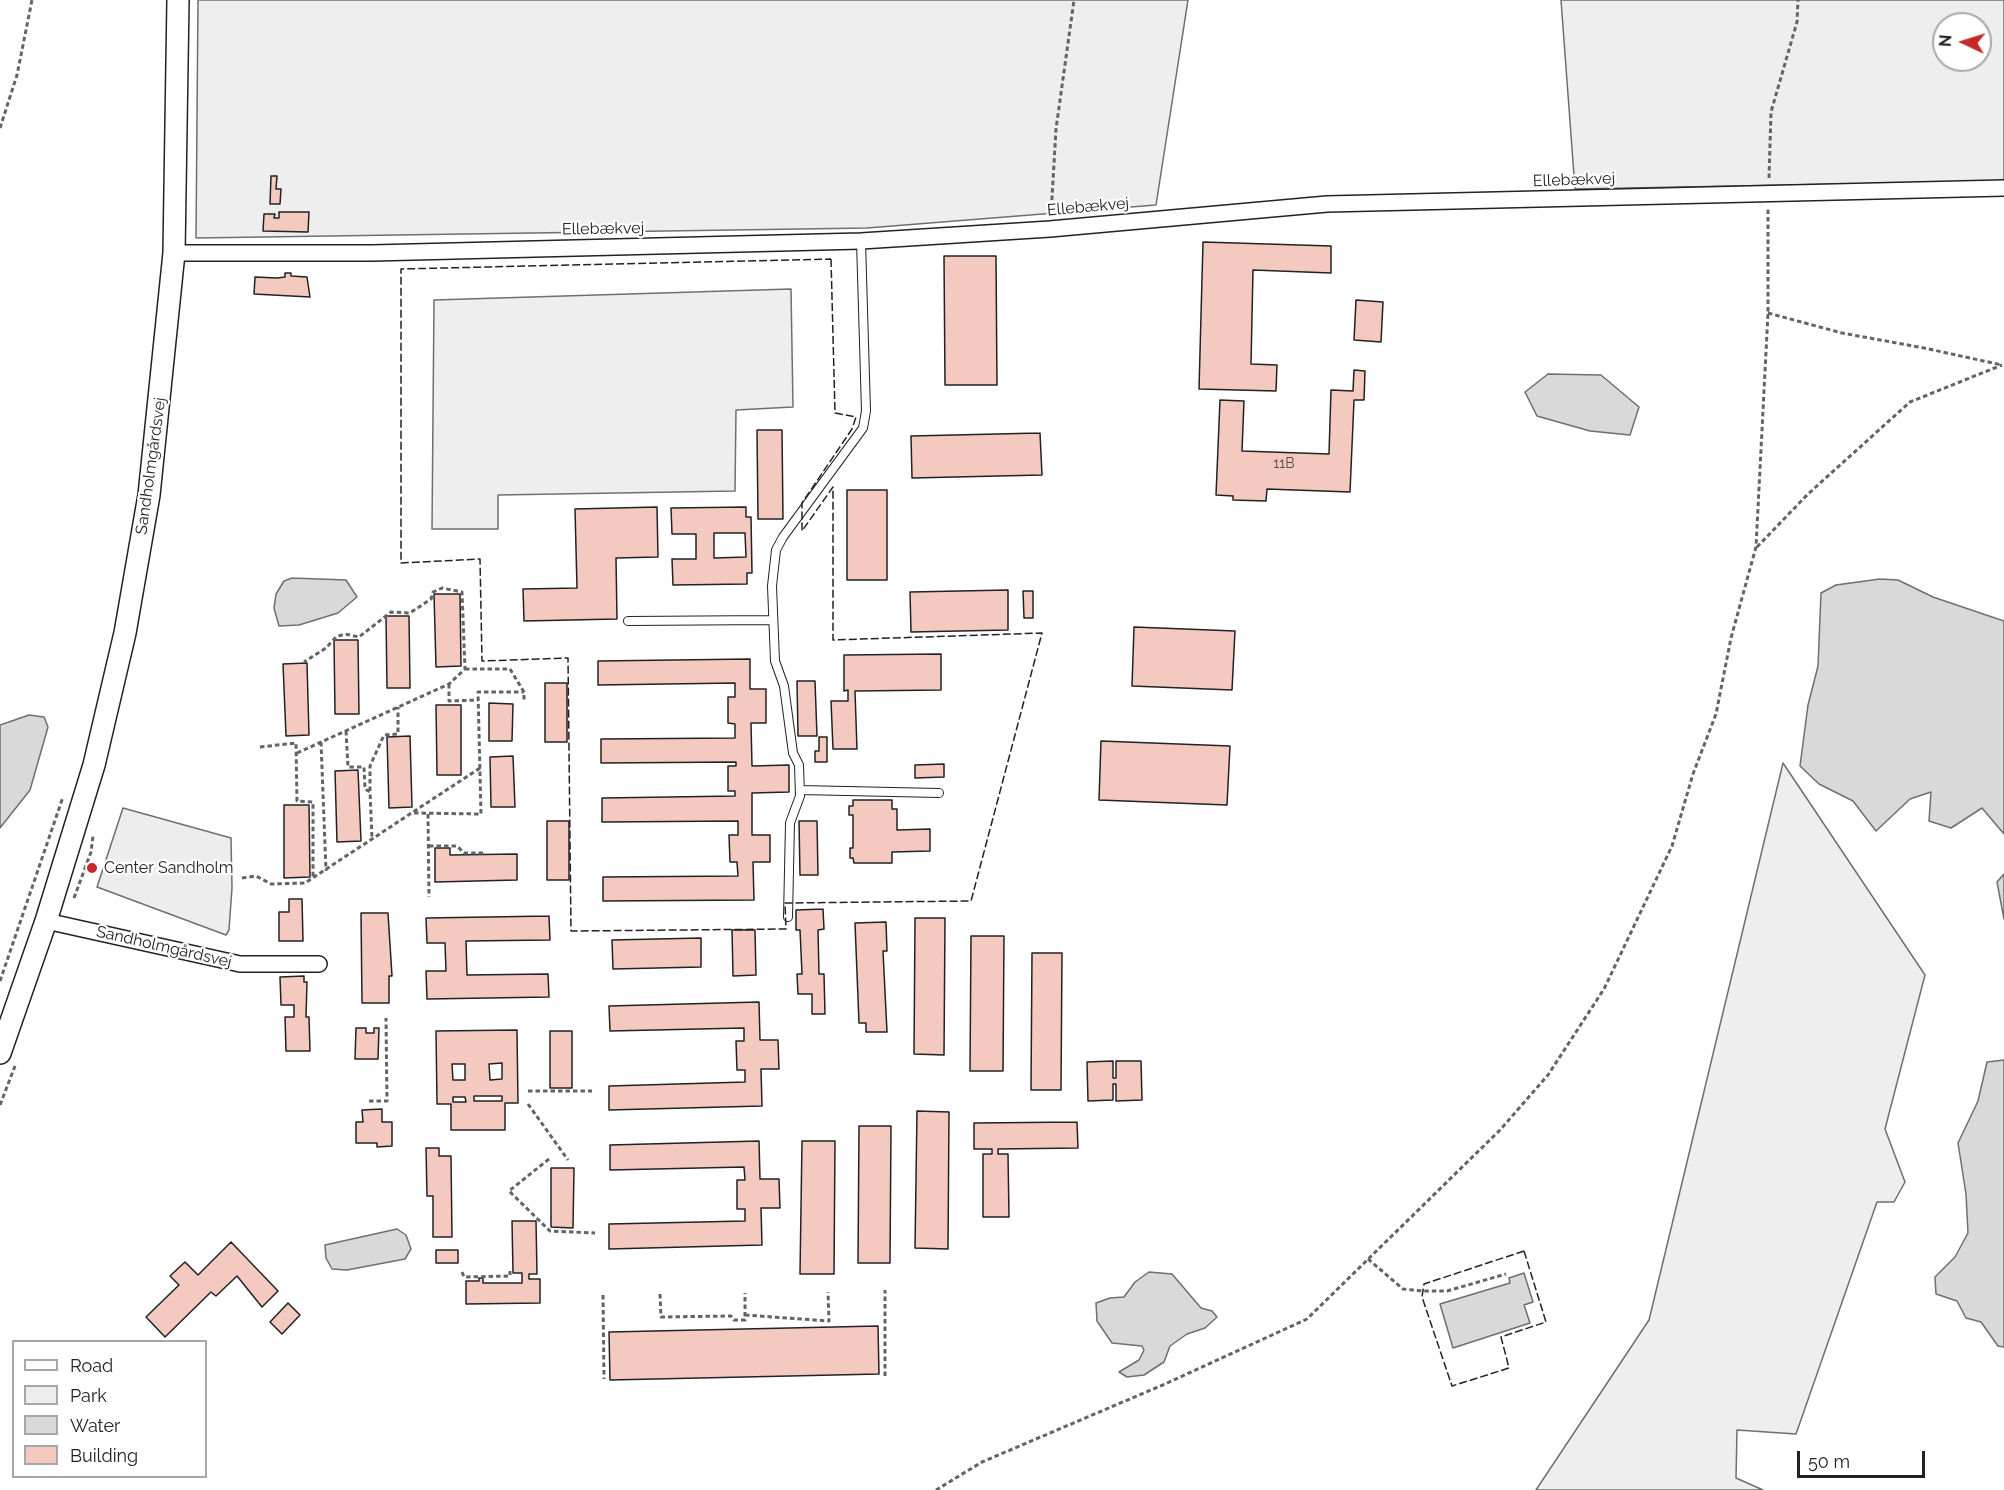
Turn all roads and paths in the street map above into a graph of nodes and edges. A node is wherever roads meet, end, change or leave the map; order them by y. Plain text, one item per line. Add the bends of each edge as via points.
1 (32, 0) edge
2 (178, 0) edge
3 (1074, 0) edge
4 (1798, 0) edge
5 (0, 128) edge
6 (2004, 188) edge
7 (1769, 192) junction
8 (1050, 229) junction
9 (861, 241) junction
10 (174, 253) junction
11 (1768, 313) junction
12 (2003, 365) edge
13 (1756, 547) junction
14 (772, 620) junction
15 (628, 621) dead end
16 (303, 662) dead end
17 (465, 669) junction
18 (449, 684) junction
19 (524, 692) junction
20 (524, 699) dead end
21 (478, 700) junction
22 (398, 707) junction
23 (346, 731) junction
24 (321, 742) junction
25 (260, 747) dead end
26 (297, 753) junction
27 (480, 768) junction
28 (800, 790) junction
29 (369, 792) junction
30 (939, 793) dead end
31 (60, 805) dead end
32 (412, 813) junction
33 (428, 813) junction
34 (372, 838) junction
35 (429, 846) junction
36 (485, 853) dead end
37 (326, 871) junction
38 (242, 878) dead end
39 (313, 879) junction
40 (429, 897) dead end
41 (788, 916) dead end
42 (46, 921) junction
43 (319, 964) dead end
44 (0, 981) edge
45 (386, 1018) dead end
46 (0, 1053) edge
47 (592, 1090) dead end
48 (528, 1091) dead end
49 (369, 1101) dead end
50 (528, 1104) dead end
51 (549, 1159) dead end
52 (568, 1160) dead end
53 (595, 1233) dead end
54 (1368, 1259) junction
55 (510, 1271) dead end
56 (462, 1272) dead end
57 (1506, 1274) dead end
58 (885, 1290) dead end
59 (828, 1292) dead end
60 (745, 1293) dead end
61 (660, 1294) dead end
62 (603, 1295) dead end
63 (745, 1315) junction
64 (885, 1376) dead end
65 (604, 1379) dead end
66 (936, 1490) edge

1 - 5 path via 17,75
2 - 10 street, Sandholmgårdsvej
3 - 8 path via 1056,129
4 - 7 path via 1797,22 1771,112
6 - 7 street, Ellebækvej
7 - 8 street, Ellebækvej via 1327,204
7 - 11 path
8 - 9 street, Ellebækvej
9 - 10 street, Ellebækvej via 372,253
9 - 14 lane via 866,411 863,428 776,550
10 - 42 street, Sandholmgårdsvej via 149,495 125,633 94,765
11 - 12 path via 1842,333
11 - 13 path
12 - 13 path via 1910,402
13 - 54 path via 1731,638 1716,714 1672,846 1604,989 1548,1075 1521,1106
14 - 15 lane
14 - 28 lane via 775,661 784,686
16 - 17 path via 336,637 359,637 391,612 410,613 431,599 434,592 449,588 462,592
17 - 18 path
17 - 19 path via 510,669
18 - 21 path via 449,701
18 - 22 path
19 - 20 path
19 - 21 path via 478,692
21 - 27 path
22 - 23 path
22 - 29 path via 398,734 384,735 370,766
23 - 24 path
23 - 29 path via 348,767 364,767 364,789
24 - 26 path
24 - 37 path
25 - 26 path via 296,743
26 - 39 path via 297,801 313,802
27 - 32 path
27 - 33 path via 482,814
28 - 30 lane
28 - 41 lane via 790,823
29 - 34 path
31 - 44 path
32 - 33 path
32 - 34 path
33 - 35 path
34 - 37 path
35 - 36 path via 457,846 464,853
35 - 40 path
37 - 39 path
38 - 39 path via 256,876 282,885
42 - 43 street, Sandholmgårdsvej via 240,964
42 - 46 street, Sandholmgårdsvej
45 - 49 path via 387,1101
47 - 48 path
50 - 52 path
51 - 53 path via 509,1191 550,1231
54 - 57 path via 1403,1288 1423,1291 1448,1291
54 - 66 path via 1307,1318 982,1462
55 - 56 path via 510,1276 464,1277
58 - 64 path
59 - 63 path via 829,1321
60 - 63 path
61 - 63 path via 661,1317 731,1316 734,1320 745,1320
62 - 65 path

